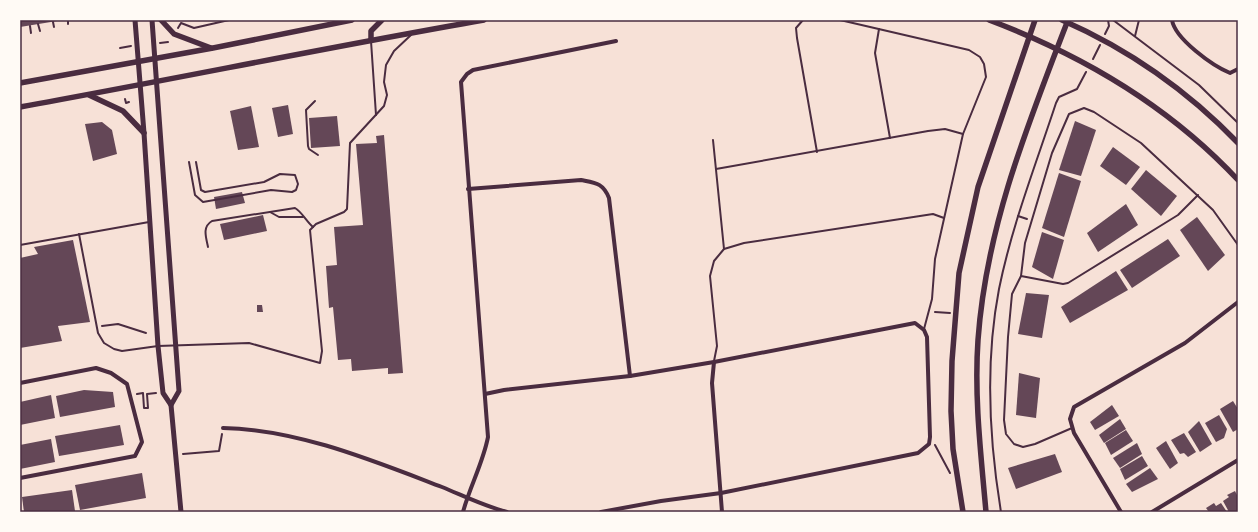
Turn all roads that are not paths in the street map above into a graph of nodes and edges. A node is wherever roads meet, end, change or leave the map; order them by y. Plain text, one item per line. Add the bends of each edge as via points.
1 (68, 20) edge
2 (134, 20) edge
3 (152, 20) edge
4 (161, 20) edge
5 (352, 20) edge
6 (382, 20) edge
7 (484, 20) edge
8 (803, 20) edge
9 (840, 20) edge
10 (989, 20) edge
11 (1034, 20) edge
12 (1172, 20) edge
13 (1065, 21) edge
14 (53, 22) dead end
15 (38, 24) dead end
16 (68, 24) dead end
17 (30, 26) dead end
18 (54, 27) dead end
19 (879, 29) junction
20 (40, 31) dead end
21 (414, 32) junction
22 (31, 33) dead end
23 (1029, 35) junction
24 (371, 40) junction
25 (616, 41) dead end
26 (213, 48) junction
27 (1058, 48) junction
28 (155, 58) junction
29 (138, 61) junction
30 (1238, 69) edge
31 (157, 82) junction
32 (20, 83) edge
33 (140, 86) junction
34 (89, 95) junction
35 (315, 101) dead end
36 (20, 107) edge
37 (376, 115) junction
38 (144, 133) junction
39 (963, 134) junction
40 (890, 138) junction
41 (713, 140) dead end
42 (1238, 143) edge
43 (818, 152) junction
44 (318, 155) dead end
45 (189, 162) dead end
46 (196, 162) dead end
47 (716, 169) junction
48 (1238, 180) edge
49 (468, 189) junction
50 (1198, 195) junction
51 (268, 212) junction
52 (303, 217) junction
53 (944, 218) junction
54 (150, 222) junction
55 (313, 227) junction
56 (79, 234) junction
57 (20, 245) edge
58 (1238, 245) edge
59 (208, 247) dead end
60 (724, 249) junction
61 (1021, 276) junction
62 (1238, 302) edge
63 (924, 330) junction
64 (176, 345) junction
65 (158, 346) junction
66 (714, 362) junction
67 (630, 376) junction
68 (20, 383) edge
69 (485, 394) junction
70 (171, 405) junction
71 (223, 428) road end
72 (1072, 428) junction
73 (1238, 460) edge
74 (20, 478) edge
75 (721, 493) junction
76 (467, 499) junction
77 (181, 512) edge
78 (463, 512) edge
79 (507, 512) edge
80 (601, 512) edge
81 (722, 512) edge
82 (963, 512) edge
83 (986, 512) edge
84 (1121, 512) edge
85 (1152, 512) edge

1 - 16 lane
2 - 29 street
3 - 28 street
4 - 26 main road via 174,34
5 - 26 main road
6 - 24 main road via 371,31
7 - 21 main road
8 - 43 lane via 796,28 797,38
9 - 19 lane
10 - 23 main road
11 - 23 main road
12 - 30 street via 1181,38 1222,69 1230,73
13 - 27 main road
13 - 42 main road via 1102,39 1183,92
14 - 18 lane
15 - 20 lane
17 - 22 lane
19 - 39 lane via 969,50 980,57 986,76
19 - 40 lane via 875,53
21 - 24 main road
21 - 37 lane via 389,56 384,73 387,95 384,106
23 - 27 main road
23 - 82 main road via 978,187 959,273 951,411 953,449
24 - 31 main road
24 - 37 lane
25 - 49 street via 467,74 461,82
26 - 28 main road
27 - 48 main road via 1155,107
27 - 83 main road via 1034,105 1004,196 985,278 978,340 978,424
28 - 29 main road
28 - 31 street
29 - 32 main road
29 - 33 street
31 - 33 main road
31 - 64 street
33 - 34 main road
33 - 38 street
34 - 36 main road
34 - 38 main road via 123,111
35 - 44 lane via 306,110 308,146 309,150
37 - 55 lane via 350,143 347,209
38 - 54 street
39 - 40 lane via 945,129
39 - 53 lane
40 - 43 lane
41 - 47 lane
43 - 47 lane
45 - 46 lane via 195,195 203,202 271,190 292,192 298,184 295,175 280,174 264,182 205,192 199,184
47 - 60 lane
49 - 67 street via 581,180 600,183 609,198
49 - 69 street
50 - 58 lane via 1213,210
50 - 61 lane via 1178,215 1068,283
50 - 61 lane via 1141,144 1094,112 1084,108 1076,110 1065,120 1052,153 1025,243
51 - 52 lane via 280,217
51 - 52 lane via 294,208 300,210
51 - 59 lane via 208,223 205,229
52 - 55 lane
53 - 60 lane via 933,214 744,243
53 - 63 lane via 935,259 932,299
54 - 56 lane
54 - 65 street
55 - 64 lane via 310,230 322,351 320,363 249,343
56 - 57 lane
56 - 65 lane via 98,333 104,342 122,351
60 - 66 lane via 714,261 710,276 717,346
61 - 72 lane via 1012,294 1004,420 1006,434 1014,444 1023,447
62 - 72 street via 1185,343 1074,407 1070,419
63 - 66 street via 915,323
63 - 75 street via 927,337 930,437 929,444 918,453
64 - 65 lane
64 - 70 street via 179,391
65 - 70 street via 163,393
66 - 67 street
66 - 75 street via 712,383
67 - 69 street
68 - 74 street via 96,368 111,372 127,384 142,442 135,456
69 - 76 street via 488,437
70 - 77 street
71 - 76 street via 248,428 354,454
72 - 84 street
73 - 85 street
75 - 80 street
75 - 81 street
76 - 78 street
76 - 79 street

